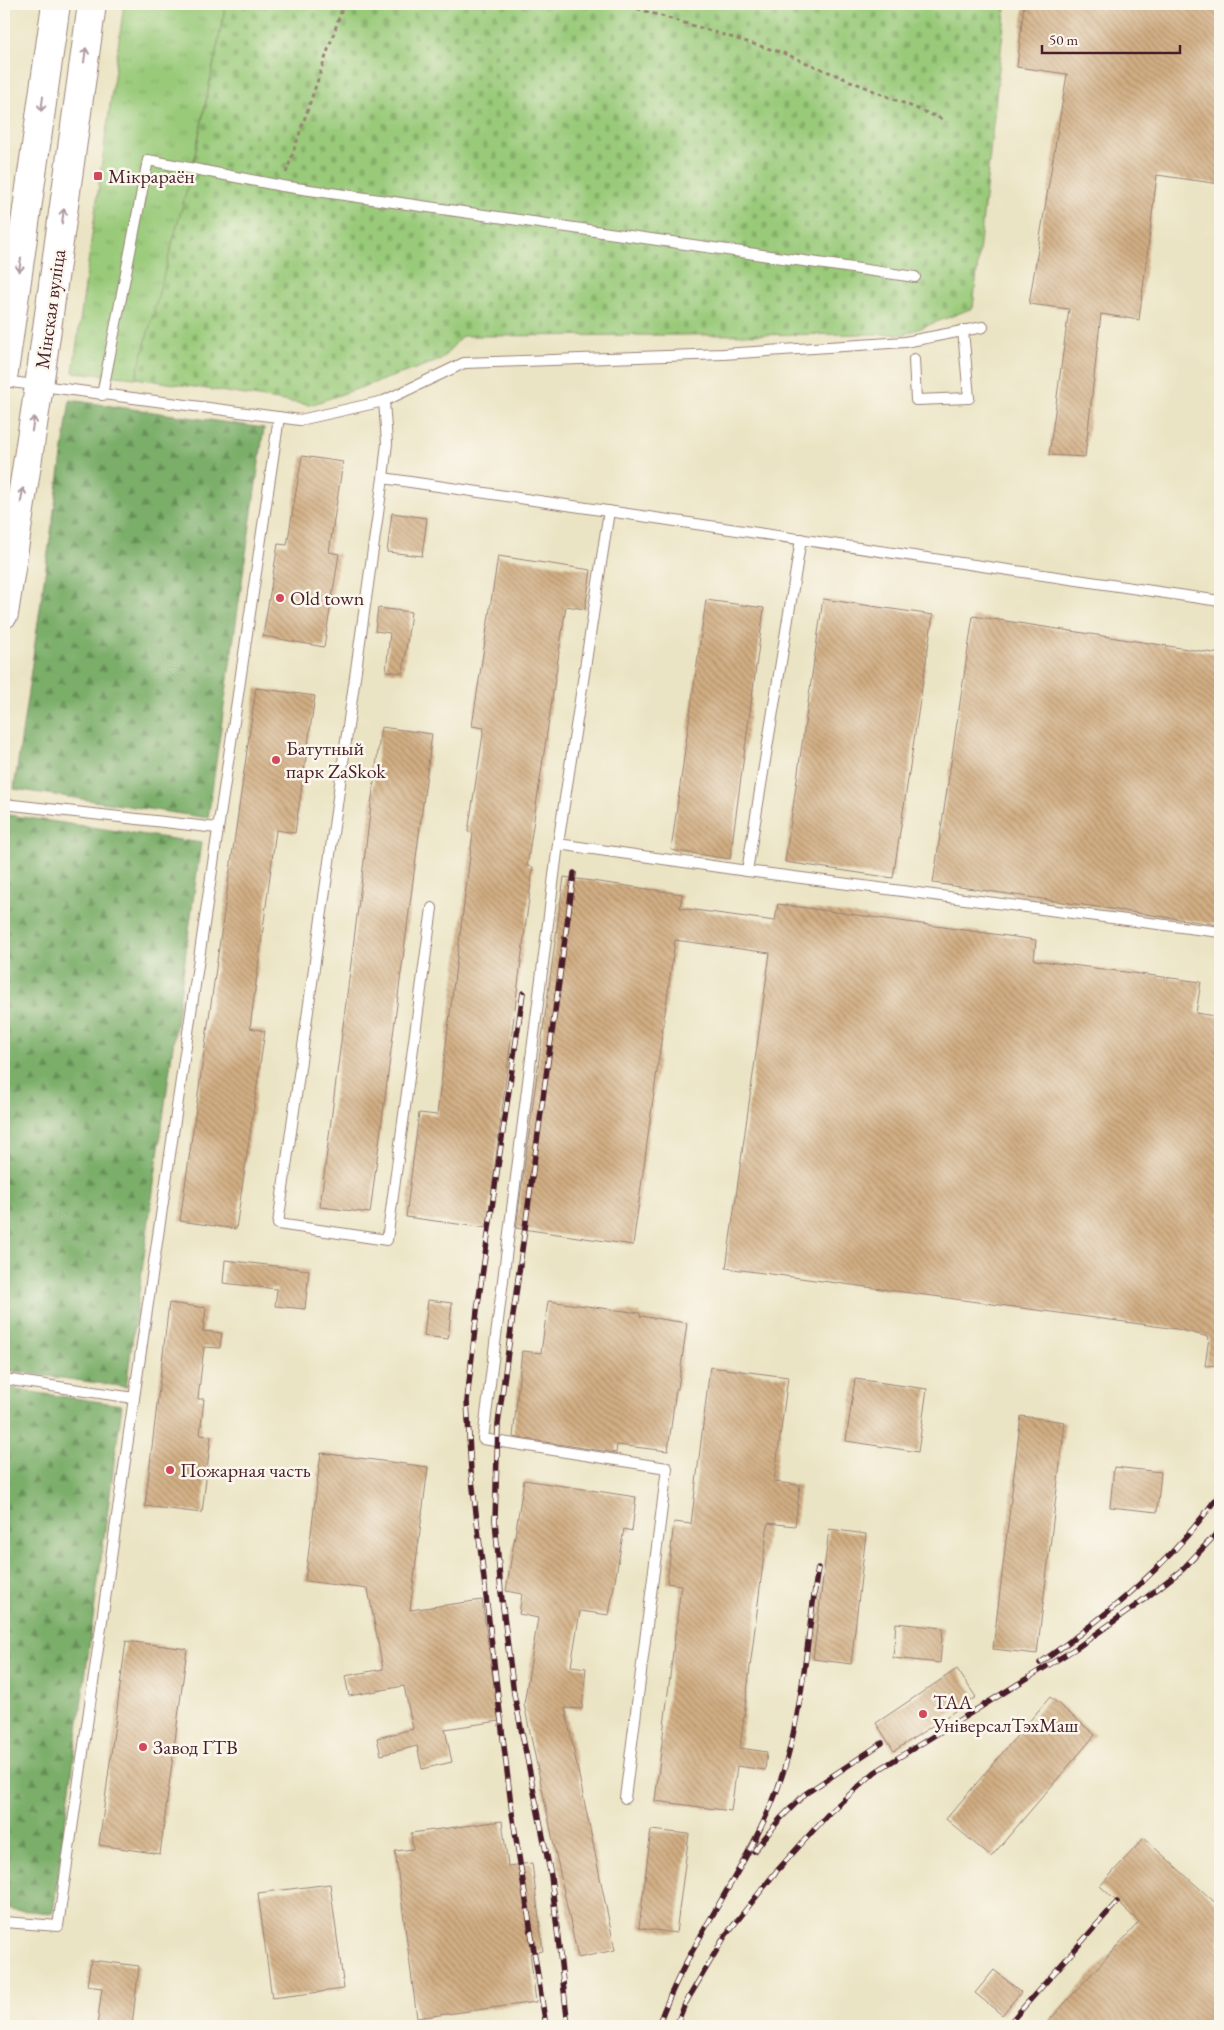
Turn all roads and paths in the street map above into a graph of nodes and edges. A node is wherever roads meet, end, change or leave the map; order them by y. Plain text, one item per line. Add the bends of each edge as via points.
1 (56, 4) edge
2 (92, 4) edge
3 (346, 4) edge
4 (622, 4) edge
5 (944, 120) dead end
6 (282, 186) junction
7 (915, 277) dead end
8 (983, 327) dead end
9 (963, 330) junction
10 (914, 359) dead end
11 (4, 372) edge
12 (4, 381) edge
13 (39, 386) junction
14 (102, 395) junction
15 (384, 401) junction
16 (279, 417) junction
17 (383, 478) junction
18 (609, 511) junction
19 (10, 522) edge
20 (801, 539) junction
21 (1220, 601) edge
22 (4, 614) edge
23 (4, 763) edge
24 (9, 764) dead end
25 (4, 804) edge
26 (217, 828) junction
27 (558, 844) junction
28 (747, 871) junction
29 (432, 908) dead end
30 (1220, 932) edge
31 (4, 1379) edge
32 (134, 1398) junction
33 (625, 1798) dead end
34 (4, 1922) edge

1 -> 11 main road, Мінская вуліца
13 -> 2 main road, Мінская вуліца
3 - 6 path
4 - 5 path via 783,53
6 - 7 lane
6 - 14 lane via 148,160
8 - 9 lane
9 - 10 lane via 969,398 916,400
9 - 15 lane via 905,342 723,354 464,363
12 - 13 lane
13 - 14 lane
19 -> 13 main road, Мінская вуліца
14 - 16 lane
15 - 16 lane via 300,420
15 - 17 lane via 387,443
16 - 26 lane
17 - 18 lane
17 - 29 lane via 278,1224 387,1240
18 - 20 lane
18 - 27 lane
19 - 22 main road, Мінская вуліца
20 - 21 lane
20 - 28 lane
23 - 24 path
25 - 26 lane
26 - 32 lane
27 - 28 lane
27 - 33 lane via 483,1439 668,1468
28 - 30 lane
31 - 32 lane
32 - 34 lane via 58,1926

